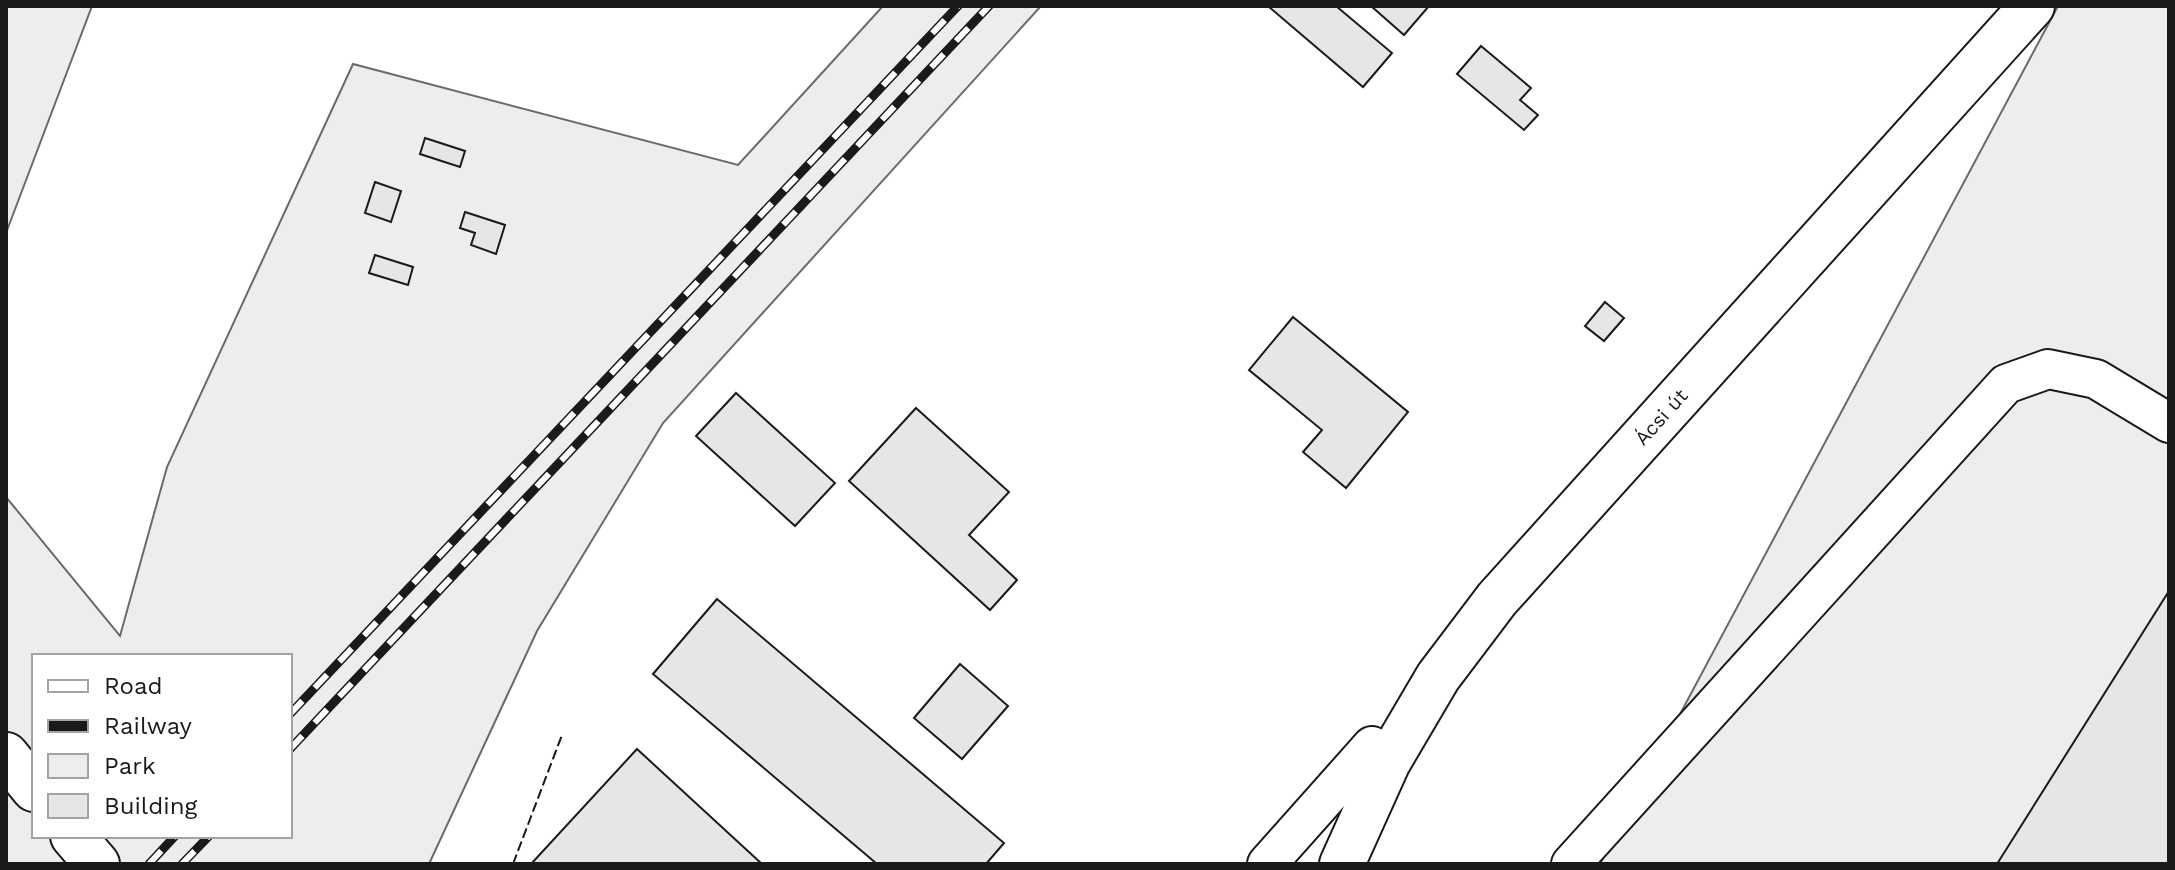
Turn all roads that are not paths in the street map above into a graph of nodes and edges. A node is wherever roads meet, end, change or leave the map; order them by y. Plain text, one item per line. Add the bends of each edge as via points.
1 (2032, 6) edge
2 (2169, 423) edge
3 (1372, 746) dead end
4 (6, 755) edge
5 (32, 787) edge
6 (75, 838) edge
7 (97, 864) edge
8 (1267, 864) edge
9 (1342, 864) edge
10 (1571, 864) edge

1 - 9 main road, Ácsi út via 1497,599 1438,677 1388,762
2 - 10 lane via 2096,379 2048,369 2006,384
3 - 8 lane
4 - 5 main road
6 - 7 main road

